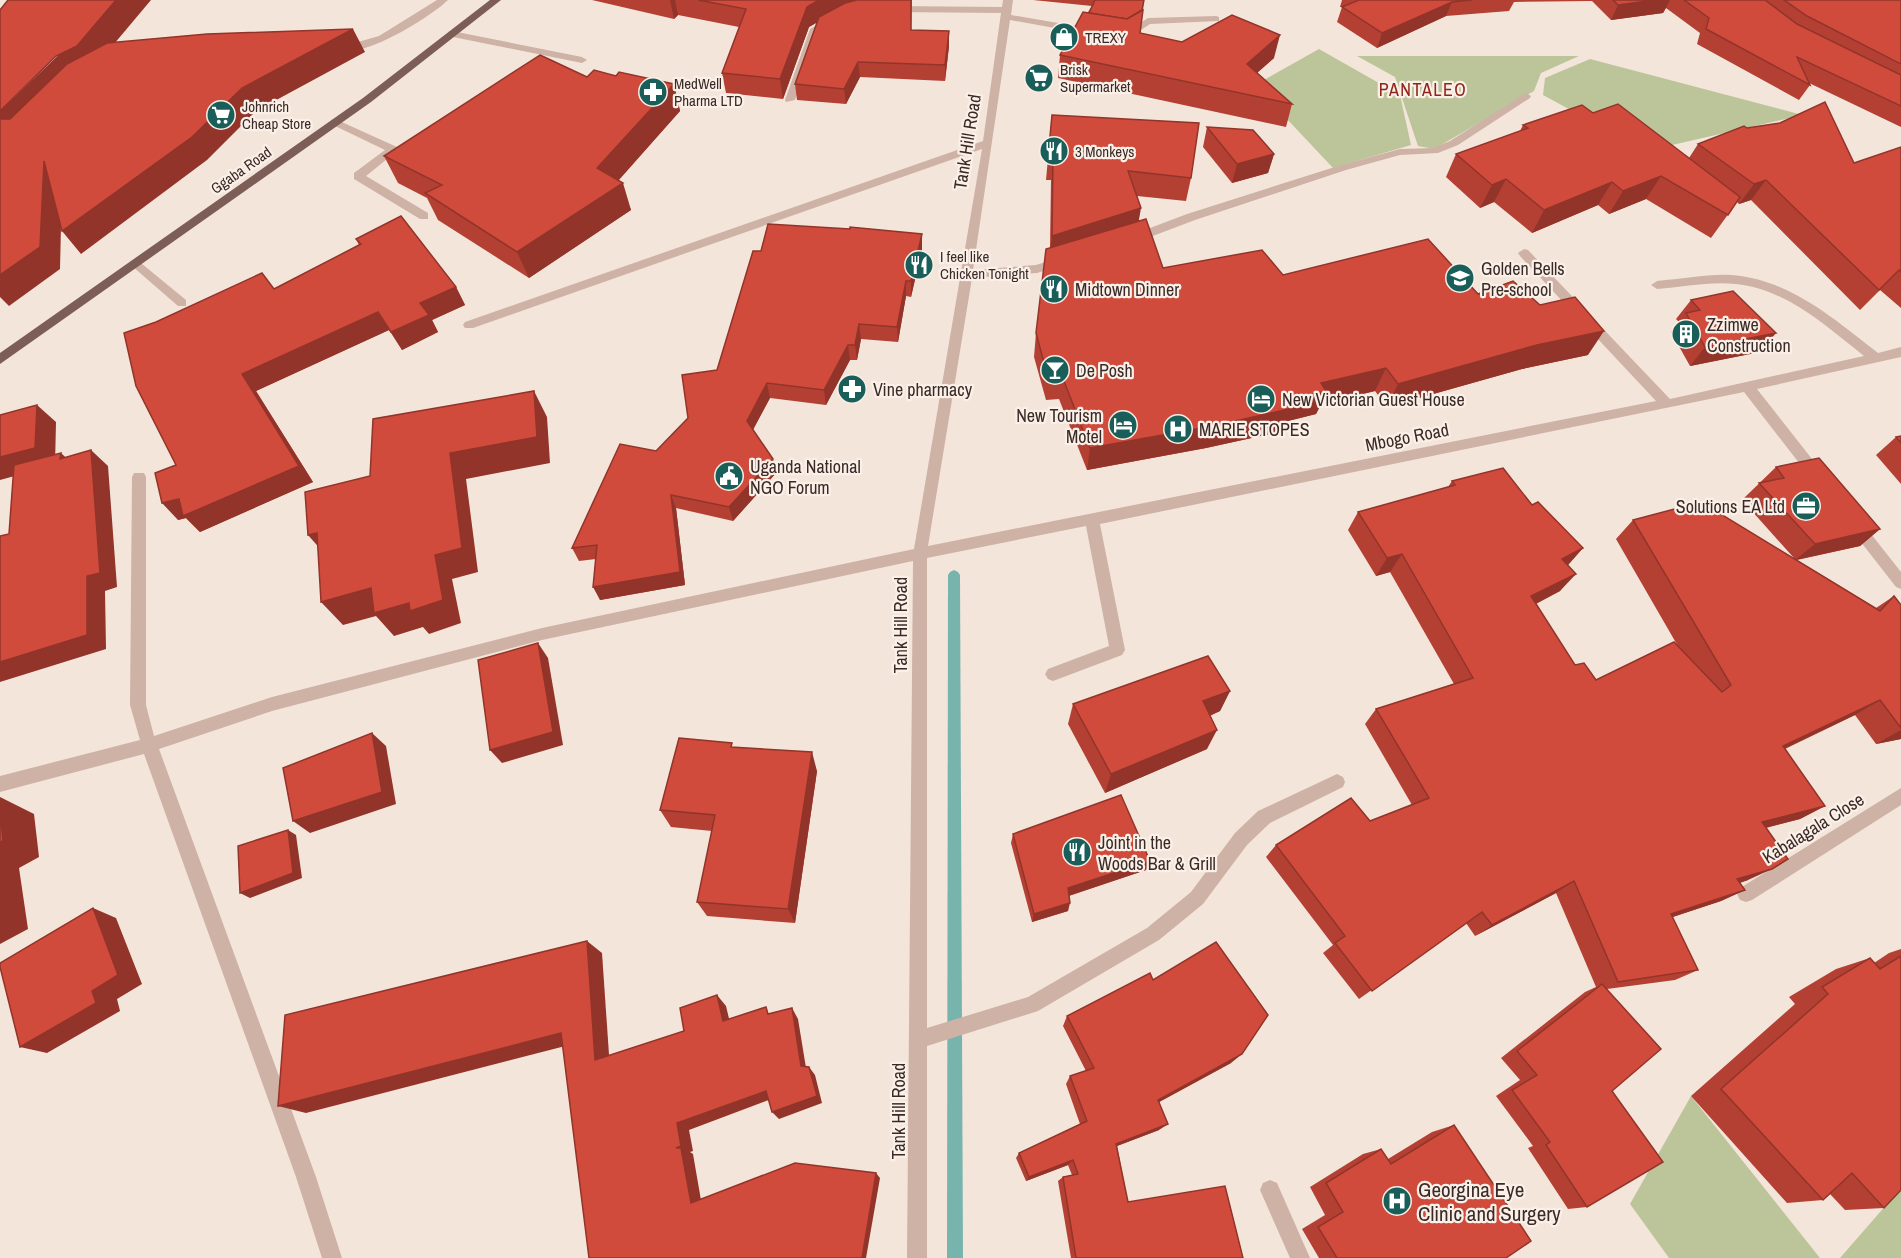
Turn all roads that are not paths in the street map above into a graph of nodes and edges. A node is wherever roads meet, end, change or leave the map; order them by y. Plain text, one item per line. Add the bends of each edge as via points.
1 (443, 0) edge
2 (496, 0) edge
3 (884, 9) edge
4 (1008, 9) edge
5 (842, 14) edge
6 (1216, 20) dead end
7 (1101, 33) edge
8 (452, 34) junction
9 (1112, 35) edge
10 (326, 49) edge
11 (582, 60) dead end
12 (1526, 96) dead end
13 (790, 100) dead end
14 (335, 122) junction
15 (987, 143) junction
16 (424, 216) dead end
17 (1127, 242) edge
18 (1524, 253) dead end
19 (1070, 259) edge
20 (136, 263) junction
21 (964, 275) junction
22 (1657, 285) dead end
23 (183, 303) dead end
24 (469, 325) dead end
25 (1896, 353) edge
26 (0, 358) edge
27 (1876, 358) junction
28 (1901, 364) edge
29 (1748, 387) junction
30 (1667, 404) junction
31 (139, 477) dead end
32 (1828, 490) edge
33 (1843, 509) edge
34 (1092, 519) junction
35 (920, 554) junction
36 (1901, 583) edge
37 (1053, 674) dead end
38 (149, 745) junction
39 (1337, 782) dead end
40 (0, 784) edge
41 (1901, 796) edge
42 (1746, 894) edge
43 (918, 1040) junction
44 (1270, 1190) dead end
45 (332, 1258) edge
46 (917, 1258) edge
47 (1300, 1258) edge

1 - 10 street via 388,36 360,48
2 - 8 main road, Ggaba Road
3 - 4 street
4 - 7 street
4 - 15 street, Tank Hill Road
5 - 13 street via 815,29
6 - 9 street via 1148,21 1124,37
8 - 11 street
8 - 14 main road, Ggaba Road
12 - 17 street via 1454,143 1434,151 1400,152 1342,168
14 - 16 street via 393,149 358,176
14 - 20 main road, Ggaba Road
15 - 21 street, Tank Hill Road
15 - 24 street
18 - 30 street
19 - 21 street via 1037,269
20 - 23 street
20 - 26 main road, Ggaba Road
21 - 35 street, Tank Hill Road
22 - 27 street via 1745,280 1812,311
25 - 27 street, Mbogo Road
25 - 28 street
27 - 29 street, Mbogo Road
29 - 30 street, Mbogo Road
29 - 32 street
30 - 34 street, Mbogo Road
31 - 38 street via 138,705
33 - 36 street
34 - 35 street, Mbogo Road
34 - 37 street via 1117,650
35 - 38 street, Mbogo Road via 542,634 272,704
35 - 43 street, Tank Hill Road
38 - 40 street, Mbogo Road
38 - 45 street
39 - 43 street via 1264,817 1241,840 1197,898 1153,934 1032,1005
41 - 42 street, Kabalagala Close
43 - 46 street, Tank Hill Road
44 - 47 street

